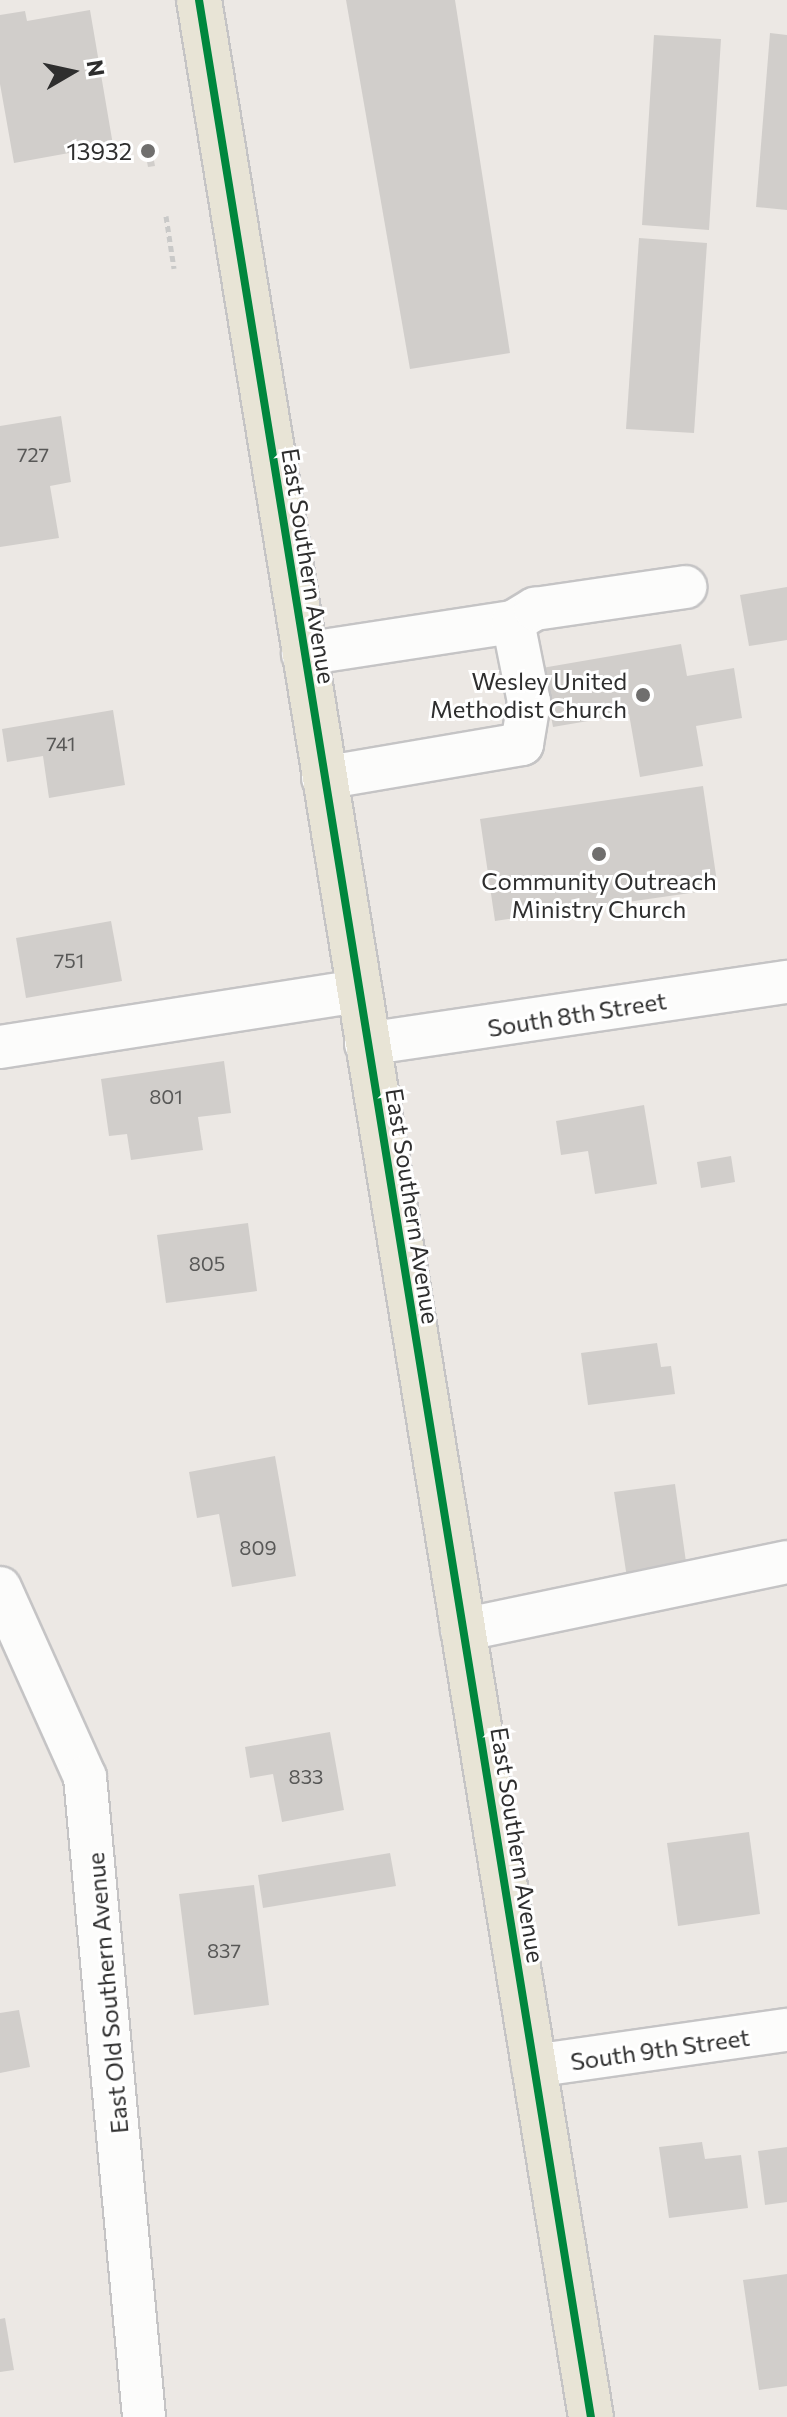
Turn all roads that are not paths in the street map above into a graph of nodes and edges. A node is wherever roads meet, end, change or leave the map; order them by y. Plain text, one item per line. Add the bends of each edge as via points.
1 (199, 0) edge
2 (685, 587) dead end
3 (513, 622) junction
4 (303, 654) junction
5 (323, 778) junction
6 (787, 982) edge
7 (357, 991) junction
8 (366, 1044) junction
9 (0, 1047) edge
10 (787, 1562) edge
11 (0, 1588) edge
12 (462, 1630) junction
13 (787, 2030) edge
14 (533, 2066) junction
15 (133, 2415) edge
16 (591, 2417) edge

1 - 4 main road, East Southern Avenue
2 - 3 street via 535,609
3 - 4 street
3 - 5 street via 529,702 522,744
4 - 5 main road, East Southern Avenue
5 - 7 main road, East Southern Avenue
6 - 8 street, South 8th Street
7 - 8 main road, East Southern Avenue
7 - 9 street
8 - 12 main road, East Southern Avenue
10 - 12 street
11 - 15 street, East Old Southern Avenue via 85,1777
12 - 14 main road, East Southern Avenue
13 - 14 street, South 9th Street
14 - 16 main road, East Southern Avenue

